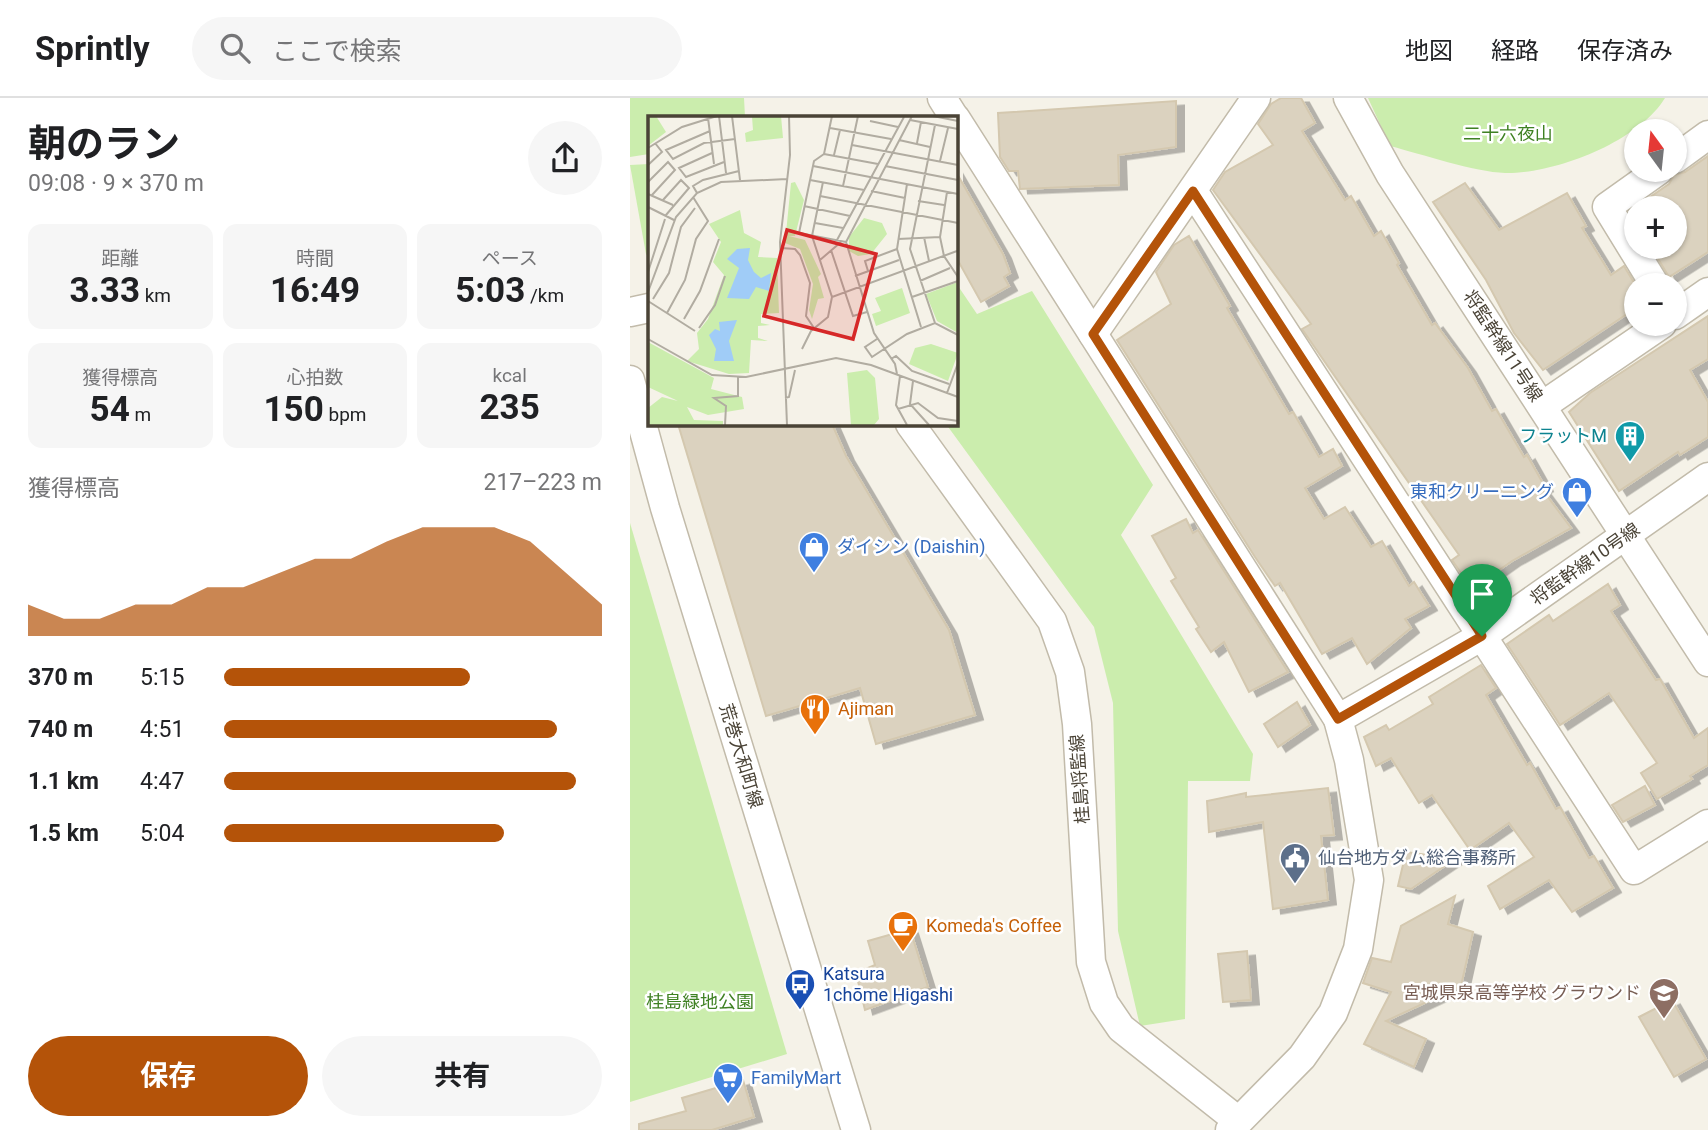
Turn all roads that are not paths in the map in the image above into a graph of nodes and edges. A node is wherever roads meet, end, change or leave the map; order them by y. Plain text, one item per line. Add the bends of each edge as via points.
1 (942, 98) edge
2 (1256, 98) edge
3 (1348, 98) edge
4 (954, 116) edge
5 (957, 121) edge
6 (1708, 135) edge
7 (1687, 150) edge
8 (1642, 182) edge
9 (1193, 191) junction
10 (1648, 273) edge
11 (1708, 292) edge
12 (1687, 307) edge
13 (648, 309) edge
14 (630, 312) edge
15 (1093, 334) junction
16 (1644, 336) edge
17 (630, 380) edge
18 (1542, 406) junction
19 (912, 425) edge
20 (1708, 477) edge
21 (1626, 536) junction
22 (1482, 636) junction
23 (1708, 662) edge
24 (1338, 719) junction
25 (1708, 824) edge
26 (1234, 1125) edge
27 (856, 1130) edge

1 - 4 street
2 - 9 street
3 - 18 street, 将監幹線11号線 via 1390,174
5 - 15 street
6 - 7 street
8 - 10 street via 1607,207
9 - 15 street
9 - 22 street
11 - 12 street
13 - 14 street
15 - 24 street
16 - 18 street
17 - 27 street, 荒巻大和町線
18 - 21 street, 将監幹線11号線
19 - 26 street, 桂島将監線 via 1052,621 1070,672 1091,962 1104,1003 1121,1028
20 - 21 street, 将監幹線10号線
21 - 22 street, 将監幹線10号線
21 - 23 street, 将監幹線11号線
22 - 24 street, 将監幹線10号線
22 - 25 street via 1634,870
24 - 26 street via 1369,880 1359,949 1333,1013 1302,1057

